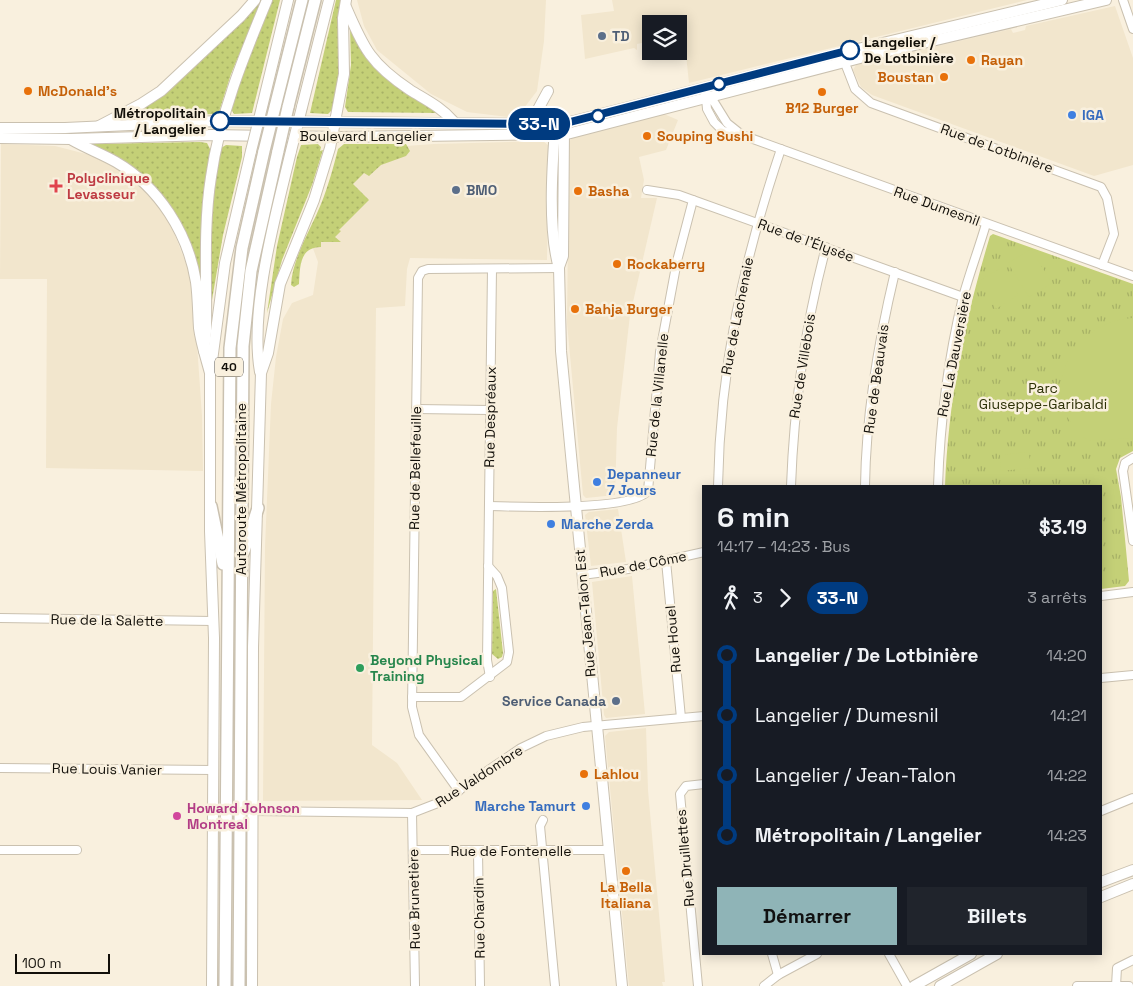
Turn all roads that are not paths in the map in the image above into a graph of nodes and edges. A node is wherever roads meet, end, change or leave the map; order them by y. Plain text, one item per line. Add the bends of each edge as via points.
1 (255, 0) edge
2 (267, 0) edge
3 (288, 0) edge
4 (302, 0) edge
5 (315, 0) edge
6 (329, 0) edge
7 (1062, 0) edge
8 (1106, 0) edge
9 (1123, 0) edge
10 (346, 3) edge
11 (1133, 29) edge
12 (842, 57) junction
13 (548, 91) dead end
14 (706, 92) junction
15 (223, 122) junction
16 (335, 122) junction
17 (453, 122) junction
18 (560, 123) junction
19 (524, 124) junction
20 (98, 126) junction
21 (0, 128) edge
22 (560, 134) junction
23 (220, 136) junction
24 (332, 136) junction
25 (0, 138) edge
26 (71, 139) junction
27 (781, 149) junction
28 (647, 190) dead end
29 (693, 200) junction
30 (756, 223) junction
31 (986, 224) junction
32 (826, 247) junction
33 (1102, 265) junction
34 (492, 268) junction
35 (559, 268) junction
36 (895, 272) junction
37 (1133, 276) edge
38 (964, 297) junction
39 (204, 351) junction
40 (261, 372) junction
41 (210, 376) junction
42 (416, 409) junction
43 (490, 410) junction
44 (1133, 458) edge
45 (718, 485) edge
46 (791, 485) edge
47 (865, 485) edge
48 (938, 485) edge
49 (211, 506) junction
50 (489, 506) junction
51 (576, 506) junction
52 (258, 508) junction
53 (1133, 541) edge
54 (702, 552) edge
55 (666, 561) junction
56 (240, 564) junction
57 (488, 566) junction
58 (582, 575) junction
59 (227, 586) junction
60 (1133, 592) edge
61 (1102, 596) edge
62 (0, 618) edge
63 (213, 621) junction
64 (1133, 675) edge
65 (490, 677) junction
66 (1102, 678) edge
67 (412, 697) junction
68 (702, 716) edge
69 (681, 718) junction
70 (596, 726) junction
71 (0, 768) edge
72 (213, 770) junction
73 (702, 784) edge
74 (458, 791) junction
75 (1133, 798) edge
76 (253, 811) junction
77 (1102, 811) edge
78 (412, 813) junction
79 (543, 820) dead end
80 (0, 850) edge
81 (77, 850) dead end
82 (413, 850) junction
83 (543, 850) junction
84 (608, 850) junction
85 (478, 851) junction
86 (1133, 870) edge
87 (1102, 882) edge
88 (1133, 884) edge
89 (1102, 897) edge
90 (772, 955) edge
91 (815, 955) edge
92 (890, 955) edge
93 (969, 955) edge
94 (995, 955) edge
95 (1133, 960) edge
96 (778, 975) junction
97 (212, 986) edge
98 (225, 986) edge
99 (239, 986) edge
100 (252, 986) edge
101 (415, 986) edge
102 (480, 986) edge
103 (555, 986) edge
104 (622, 986) edge
105 (698, 986) edge
106 (764, 986) edge
107 (907, 986) edge
108 (914, 986) edge
109 (940, 986) edge
110 (1077, 986) edge
111 (1116, 986) edge
112 (1129, 986) edge

1 - 20 main road via 161,91
2 - 15 main road via 239,67
3 - 41 main road, bridge via 225,263
4 - 59 highway, Autoroute Métropolitaine / 40, bridge via 242,248 230,348
5 - 56 highway, Autoroute Métropolitaine / 40, bridge via 251,271 243,346
6 - 40 main road, bridge via 270,241 257,352
7 - 12 main road, Boulevard Langelier
8 - 12 main road, Boulevard Langelier
9 - 11 street
10 - 16 main road via 343,18 344,74
10 - 17 main road via 360,42 378,66 442,108
12 - 14 main road, Boulevard Langelier
12 - 33 street, Rue de Lotbinière via 854,89 871,103 1101,187 1108,198 1114,234
13 - 19 main road via 536,114
14 - 18 main road, Boulevard Langelier
14 - 22 main road, Boulevard Langelier
14 - 27 street, Rue Dumesnil via 707,109 723,131
15 - 16 main road, Boulevard Langelier
15 - 20 main road, Boulevard Langelier
15 - 23 main road
16 - 17 main road, Boulevard Langelier
16 - 24 main road
17 - 19 main road, Boulevard Langelier
18 - 19 main road, Boulevard Langelier
18 - 22 main road, Rue Jean-Talon Est
20 - 21 main road, Boulevard Langelier
22 - 24 main road, Boulevard Langelier
22 - 35 main road, Rue Jean-Talon Est via 563,256
23 - 24 main road, Boulevard Langelier
23 - 26 main road, Boulevard Langelier
23 - 39 main road via 208,205
24 - 40 main road via 314,200 280,284 268,353
25 - 26 main road, Boulevard Langelier
26 - 39 main road via 130,171 155,194 172,217 192,264
27 - 30 street, Rue de Lachenaie
27 - 31 street, Rue Dumesnil
28 - 29 street, Rue de l'Élysée via 673,193
29 - 30 street, Rue de l'Élysée
29 - 51 street, Rue de la Villanelle via 676,261 660,352 650,487 640,497
30 - 32 street, Rue de l'Élysée
30 - 45 street, Rue de Lachenaie via 729,354 720,426
31 - 33 street, Rue Dumesnil
31 - 38 street, Rue La Dauversière
32 - 36 street, Rue de l'Élysée
32 - 46 street, Rue de Villebois via 801,364 793,428
33 - 37 street, Rue Dumesnil
34 - 35 street, Rue de Bellefeuille
34 - 42 street, Rue de Bellefeuille via 428,269 419,274
34 - 43 street, Rue Despréaux
35 - 51 main road, Rue Jean-Talon Est via 559,335
36 - 38 street, Rue de l'Élysée
36 - 47 street, Rue de Beauvais via 874,377
38 - 48 street, Rue La Dauversière via 948,371
39 - 41 main road
40 - 52 main road
41 - 49 main road
42 - 43 street
42 - 67 street, Rue de Bellefeuille
43 - 50 street, Rue Despréaux
44 - 53 street via 1125,463 1123,471
49 - 59 highway
49 - 63 main road
50 - 51 street, Rue de la Villanelle
50 - 57 street, Rue Despréaux
51 - 58 main road, Rue Jean-Talon Est
52 - 56 highway
52 - 76 main road via 253,645
54 - 55 street, Rue de Côme
55 - 58 street, Rue de Côme
55 - 69 street, Rue Houel
56 - 99 highway, Autoroute Métropolitaine / 40
57 - 65 street, Rue Despréaux via 487,660
57 - 65 street via 502,588 508,652 507,662
58 - 70 main road, Rue Jean-Talon Est
59 - 98 highway, Autoroute Métropolitaine / 40
60 - 61 street
62 - 63 street, Rue de la Salette
63 - 72 main road
64 - 66 street
65 - 67 street via 461,697
67 - 74 street, Rue de Bellefeuille via 413,718 419,735
68 - 69 street, Rue Valdombre
69 - 70 street, Rue Valdombre
70 - 74 street, Rue Valdombre via 562,731 538,739
70 - 84 main road, Rue Jean-Talon Est
71 - 72 street, Rue Louis Vanier
72 - 97 main road
73 - 105 street, Rue Druillettes via 681,789 680,799
74 - 78 street, Rue Valdombre via 435,805
75 - 77 street
76 - 78 street, Rue Valdombre
76 - 100 main road
78 - 82 street, Rue Brunetière
79 - 83 street via 540,826
80 - 81 street
82 - 85 street, Rue de Fontenelle
82 - 101 street, Rue Brunetière
83 - 84 street, Rue de Fontenelle
83 - 85 street, Rue de Fontenelle
83 - 103 street
84 - 104 main road, Rue Jean-Talon Est
85 - 102 street, Rue Chardin
86 - 87 main road
88 - 89 main road
90 - 96 street
91 - 96 street
92 - 107 street
93 - 108 main road
94 - 109 main road
95 - 111 street via 1117,968
96 - 106 street
110 - 111 street
111 - 112 street

